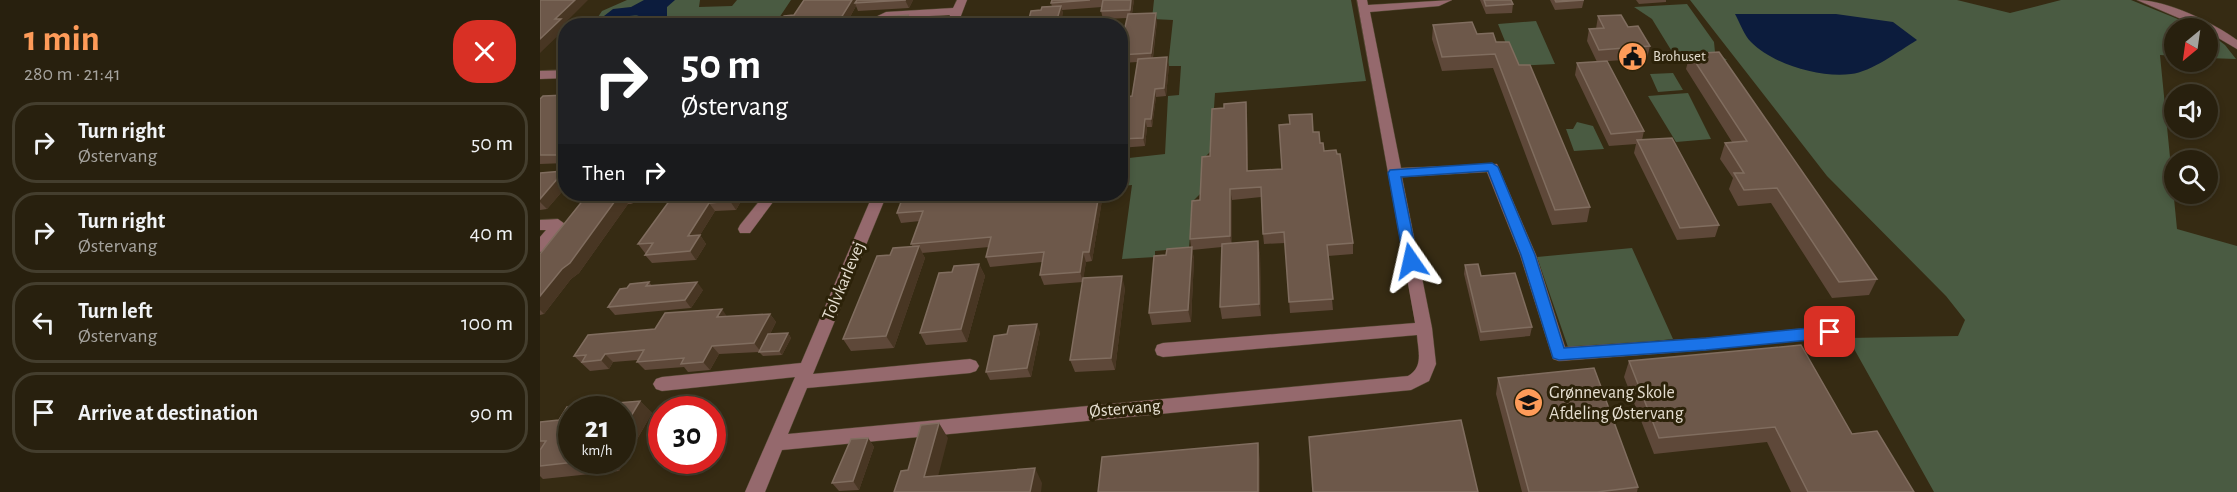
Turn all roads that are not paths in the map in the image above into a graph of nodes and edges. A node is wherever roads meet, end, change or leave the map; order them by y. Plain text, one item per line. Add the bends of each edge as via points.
1 (1447, 0) edge
2 (2142, 0) edge
3 (960, 5) edge
4 (1363, 5) edge
5 (879, 18) edge
6 (2237, 46) edge
7 (558, 74) edge
8 (540, 75) edge
9 (1394, 173) junction
10 (767, 201) edge
11 (877, 201) edge
12 (540, 225) edge
13 (745, 229) dead end
14 (540, 247) edge
15 (1424, 328) junction
16 (1830, 332) dead end
17 (1163, 350) dead end
18 (970, 366) dead end
19 (804, 375) junction
20 (662, 384) dead end
21 (775, 443) junction
22 (754, 492) edge

1 - 4 street, Østervang
2 - 6 street via 2191,20
3 - 5 street
4 - 9 street, Østervang
7 - 8 street
9 - 15 street, Østervang
9 - 16 street via 1492,167 1528,255 1559,354
10 - 13 street
11 - 19 street, Tolvkarlevej
12 - 14 street via 558,224
15 - 17 street
15 - 21 street, Østervang via 1428,364 1423,376 1411,383
18 - 19 street
19 - 20 street
19 - 21 street, Tolvkarlevej
21 - 22 street, Tolvkarlevej

